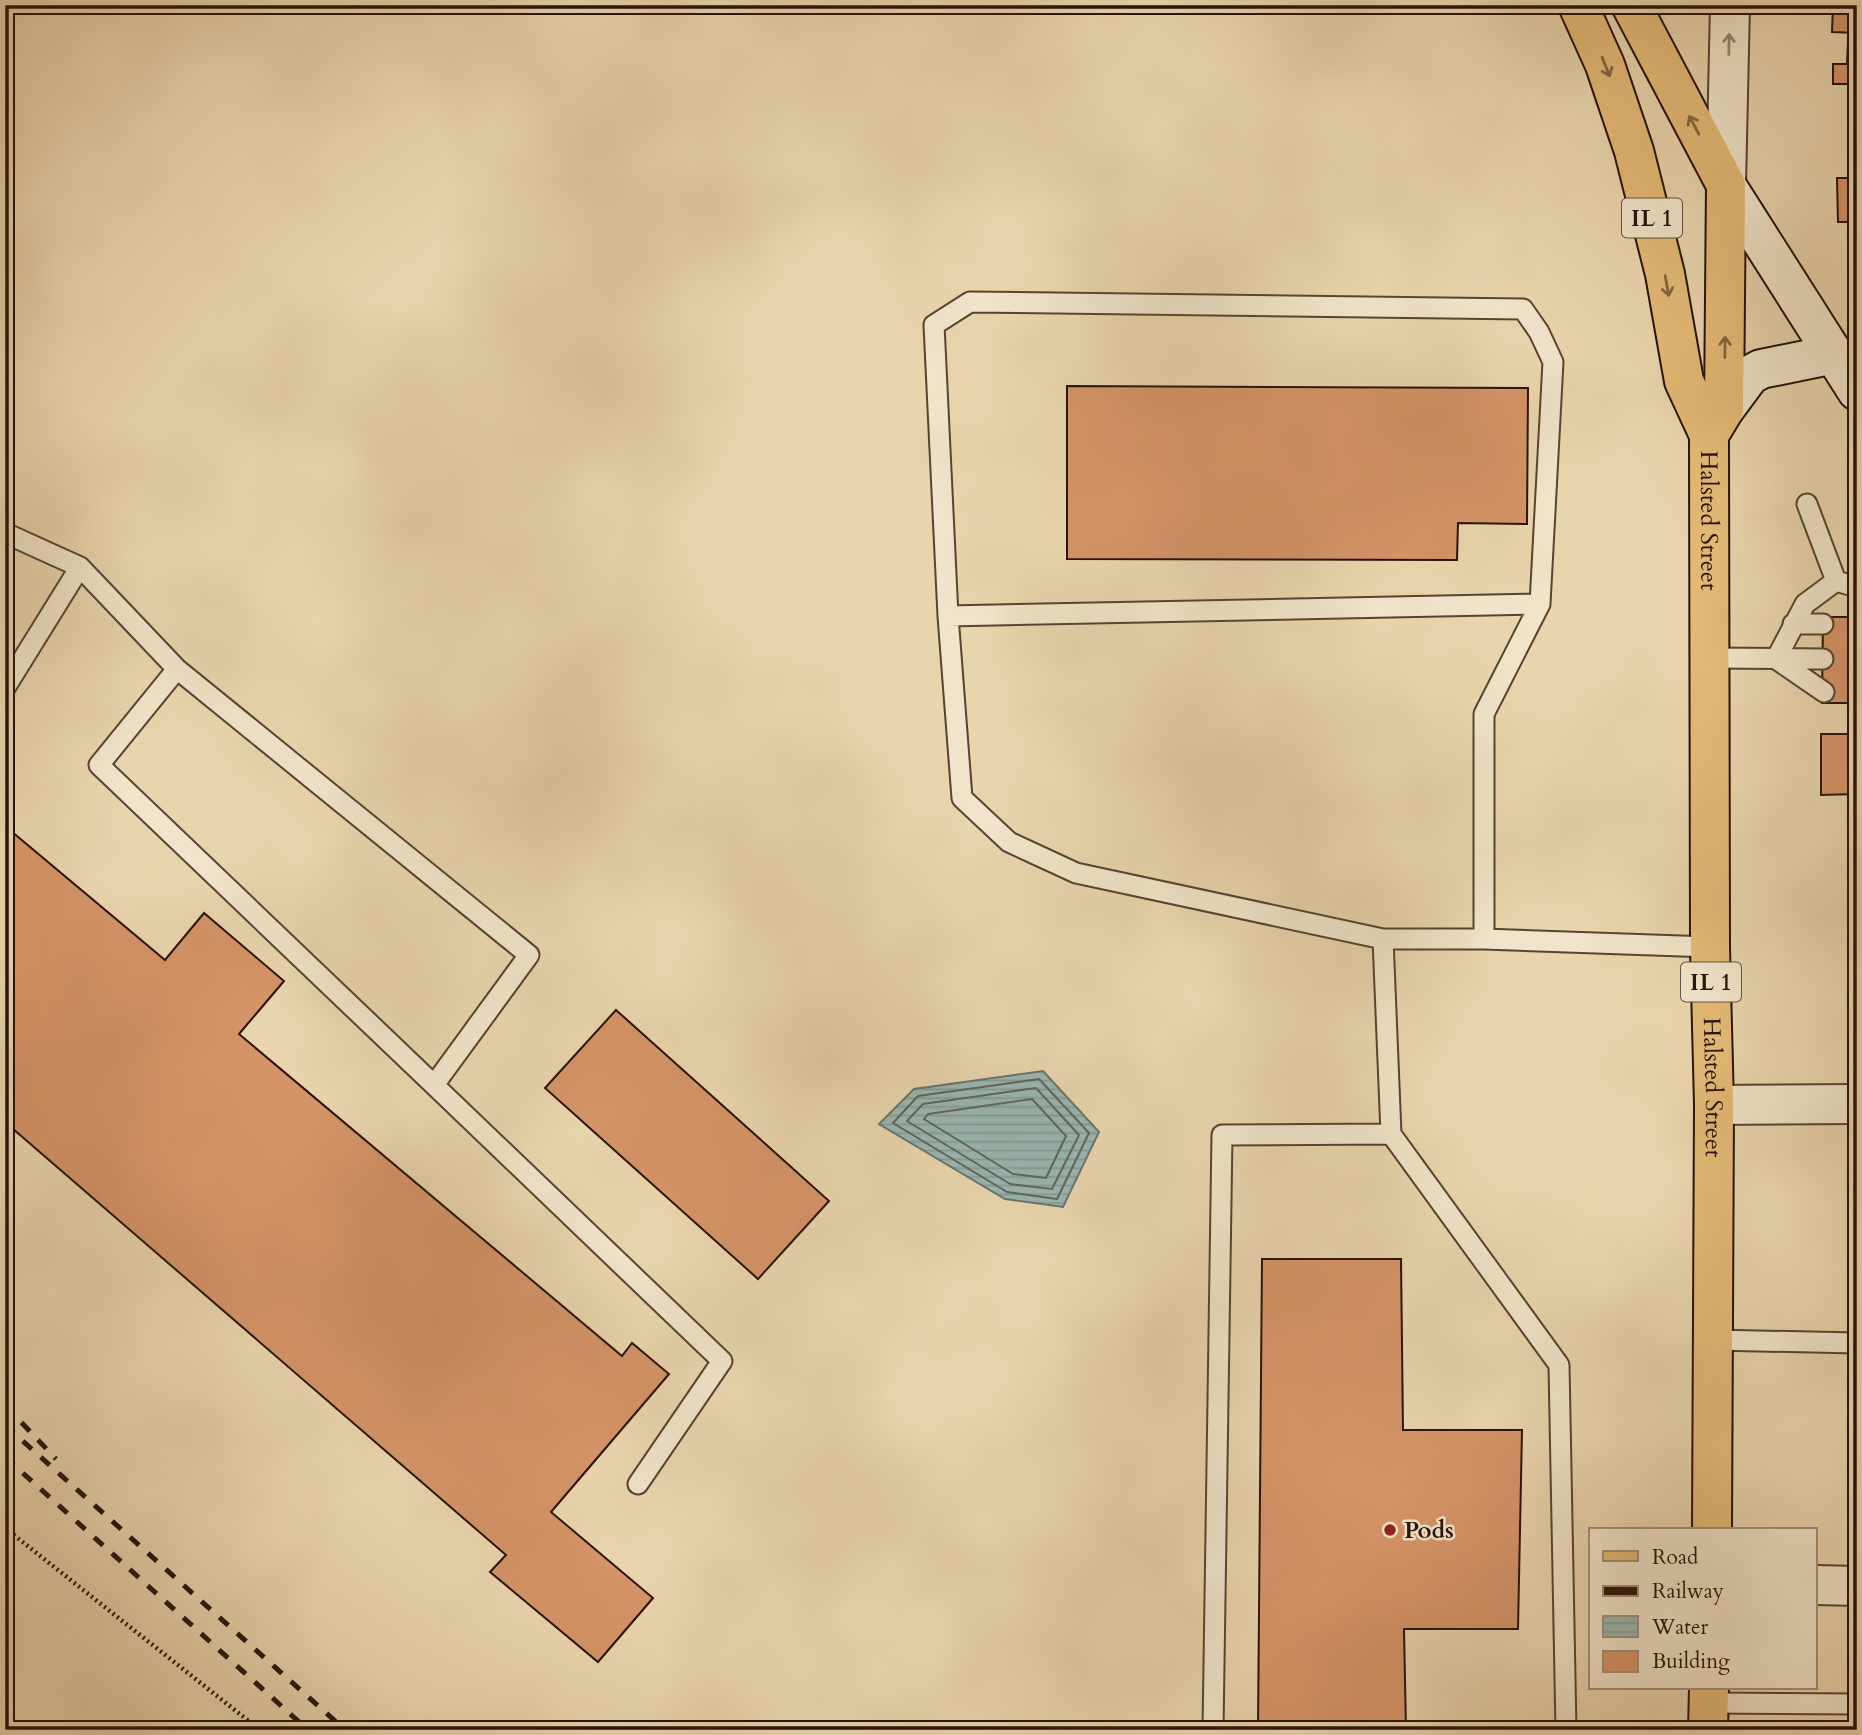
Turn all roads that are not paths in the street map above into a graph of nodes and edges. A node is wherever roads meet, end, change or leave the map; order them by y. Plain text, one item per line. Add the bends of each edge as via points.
1 (1578, 5) edge
2 (1631, 5) edge
3 (1730, 5) edge
4 (1726, 185) junction
5 (1846, 348) edge
6 (1857, 391) edge
7 (1717, 423) junction
8 (1807, 504) dead end
9 (5, 533) edge
10 (80, 567) junction
11 (1836, 581) junction
12 (1857, 587) edge
13 (1540, 604) junction
14 (948, 616) junction
15 (1793, 624) junction
16 (1823, 624) dead end
17 (1711, 658) junction
18 (1776, 659) junction
19 (1823, 659) dead end
20 (11, 664) edge
21 (177, 669) junction
22 (5, 688) edge
23 (1824, 692) dead end
24 (1383, 939) junction
25 (1484, 939) junction
26 (1710, 947) junction
27 (434, 1085) junction
28 (1857, 1104) edge
29 (1714, 1105) junction
30 (1391, 1134) junction
31 (1714, 1340) junction
32 (1857, 1343) edge
33 (638, 1484) dead end
34 (1712, 1528) edge
35 (1816, 1585) edge
36 (1857, 1586) edge
37 (1857, 1704) edge
38 (1708, 1707) edge
39 (1213, 1730) edge
40 (1566, 1730) edge

1 -> 7 main road, Halsted Street / IL 1 via 1605,65 1634,151 1665,274 1684,381
4 -> 2 main road, Halsted Street / IL 1
4 -> 3 street, Halsted Street
4 - 5 street
7 -> 4 main road, Halsted Street / IL 1
5 - 6 street
5 - 7 street via 1761,369 1744,382
7 - 17 main road, Halsted Street / IL 1
8 - 11 lane
9 - 10 lane
10 - 20 lane
10 - 21 lane
11 - 12 lane
11 - 15 lane via 1805,604
13 - 14 lane
13 - 14 lane via 1553,362 1523,309 970,302 934,325
13 - 25 lane via 1484,715
14 - 24 lane via 962,798 1009,842 1076,873
15 - 16 lane
15 - 18 lane
17 - 18 lane
17 - 26 main road, Halsted Street / IL 1
18 - 19 lane
18 - 23 lane
20 - 22 lane
21 - 27 lane via 99,765
21 - 27 lane via 529,955
24 - 25 lane
24 - 30 lane
25 - 26 lane
26 - 29 main road, Halsted Street / IL 1
27 - 33 lane via 722,1361
28 - 29 street
29 - 31 main road, Halsted Street / IL 1
30 - 39 lane via 1222,1135
30 - 40 lane via 1559,1365
31 - 32 lane
31 - 34 main road, Halsted Street / IL 1
35 - 36 street
37 - 38 lane

